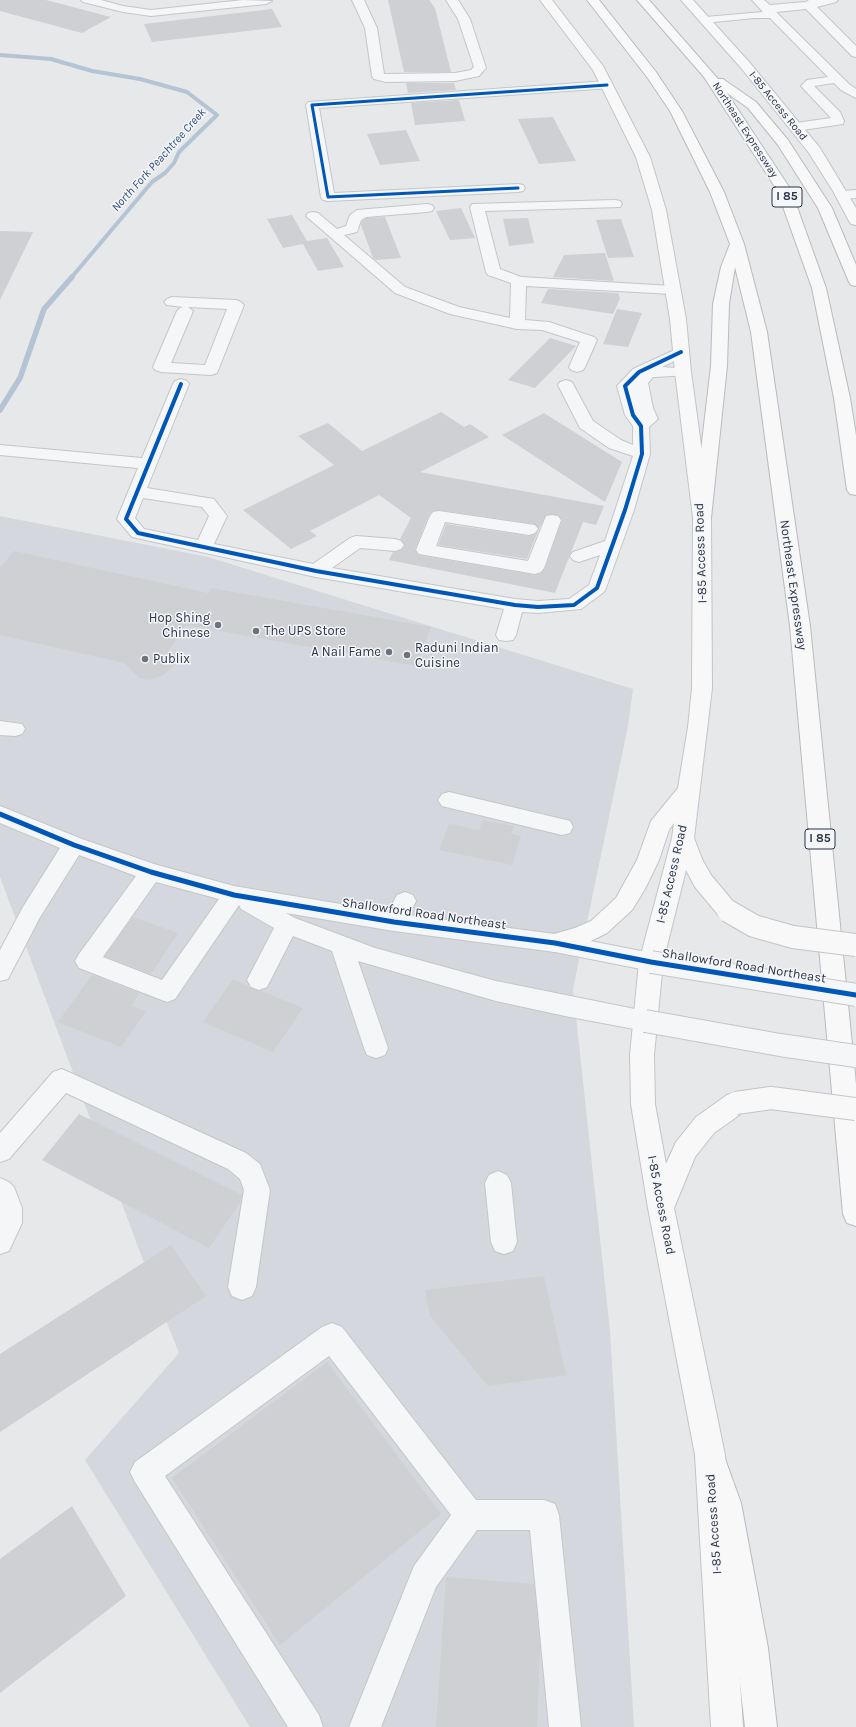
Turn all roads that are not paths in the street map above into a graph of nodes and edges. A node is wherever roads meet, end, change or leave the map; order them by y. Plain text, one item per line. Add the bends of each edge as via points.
1 (87, 0) edge
2 (358, 0) edge
3 (452, 0) edge
4 (546, 0) edge
5 (593, 0) edge
6 (643, 0) edge
7 (687, 0) edge
8 (758, 0) edge
9 (832, 0) edge
10 (266, 1) dead end
11 (812, 3) edge
12 (770, 12) junction
13 (706, 20) junction
14 (856, 53) edge
15 (709, 75) junction
16 (838, 79) junction
17 (608, 85) junction
18 (856, 94) edge
19 (796, 127) junction
20 (518, 188) dead end
21 (856, 194) edge
22 (842, 195) junction
23 (615, 204) dead end
24 (427, 208) dead end
25 (313, 216) dead end
26 (856, 221) edge
27 (334, 234) junction
28 (737, 244) junction
29 (519, 281) junction
30 (856, 282) edge
31 (672, 290) junction
32 (172, 302) dead end
33 (185, 311) dead end
34 (517, 324) junction
35 (681, 352) junction
36 (577, 367) dead end
37 (683, 372) junction
38 (181, 384) dead end
39 (566, 385) dead end
40 (629, 404) junction
41 (641, 426) junction
42 (0, 450) edge
43 (642, 454) junction
44 (149, 464) junction
45 (856, 490) edge
46 (138, 492) junction
47 (702, 518) junction
48 (552, 520) dead end
49 (529, 529) dead end
50 (613, 544) junction
51 (395, 545) dead end
52 (204, 546) junction
53 (579, 556) dead end
54 (316, 571) junction
55 (515, 605) junction
56 (506, 635) dead end
57 (688, 790) junction
58 (449, 800) dead end
59 (0, 814) edge
60 (562, 827) dead end
61 (683, 838) junction
62 (74, 845) junction
63 (151, 872) junction
64 (234, 895) junction
65 (405, 901) dead end
66 (394, 922) junction
67 (287, 924) junction
68 (554, 943) junction
69 (341, 944) junction
70 (856, 946) edge
71 (651, 962) junction
72 (0, 972) edge
73 (259, 980) dead end
74 (856, 995) edge
75 (645, 1021) junction
76 (376, 1048) dead end
77 (856, 1056) edge
78 (856, 1109) edge
79 (0, 1151) edge
80 (498, 1183) dead end
81 (0, 1190) edge
82 (661, 1208) junction
83 (856, 1214) edge
84 (0, 1242) edge
85 (504, 1242) dead end
86 (242, 1287) dead end
87 (710, 1455) junction
88 (469, 1515) junction
89 (307, 1727) edge
90 (364, 1727) edge
91 (565, 1727) edge
92 (727, 1727) edge
93 (761, 1727) edge

1 - 10 street via 151,13
2 - 3 street via 371,28 378,76 407,78 455,77 475,73 480,68 464,19
4 - 17 main road, I-85 Access Road via 599,69
5 - 28 main road, Northeast Expressway / I 85 via 652,75 676,111 717,192
6 - 15 main road, Northeast Expressway / I 85
7 - 13 main road, I-85 Access Road
8 - 12 street
9 - 11 street
11 - 12 street
11 - 14 street
12 - 13 street
12 - 16 street
13 - 19 main road, I-85 Access Road
15 - 30 main road via 752,105 783,143 825,208
15 - 45 main road, Northeast Expressway / I 85 via 784,190 819,288 842,398
16 - 18 street
16 - 19 street via 811,83 807,86 836,115 838,121
17 - 20 street via 312,105 328,197
17 - 31 main road, I-85 Access Road via 643,157 659,210
19 - 22 main road, I-85 Access Road via 815,151
21 - 22 street
22 - 26 main road, I-85 Access Road
23 - 29 street via 477,207 493,272
24 - 27 street via 362,213 356,218 352,229
25 - 27 street
27 - 34 street via 400,290 455,311
28 - 47 main road via 728,267 721,304 719,366
28 - 83 main road, Northeast Expressway / I 85 via 752,298 765,367 800,626
29 - 31 street
29 - 34 street
31 - 35 main road, I-85 Access Road
32 - 33 street via 236,305 211,370 161,367
34 - 36 street via 544,325 589,340
35 - 37 main road, I-85 Access Road
35 - 40 street via 616,380 614,393
37 - 40 street via 647,374
37 - 47 main road, I-85 Access Road
38 - 44 street
39 - 43 street via 586,424 615,444
40 - 41 street via 650,419
40 - 41 street via 619,415 624,421
41 - 43 street
42 - 44 street
43 - 50 street
44 - 46 street
46 - 52 street via 126,519 138,533
46 - 52 street via 208,503 218,516
47 - 57 main road, I-85 Access Road via 702,688
48 - 49 street via 535,568 425,550 439,516
50 - 53 street
50 - 55 street via 598,588 574,605
51 - 54 street via 356,542
52 - 54 street
54 - 55 street
55 - 56 street
57 - 61 main road, I-85 Access Road
57 - 68 main road via 659,827 648,860 624,904 599,927 581,936
58 - 60 street
59 - 62 street, Shallowford Road Northeast
61 - 70 main road, bridge via 691,860 703,881 728,911 754,926 793,937
61 - 71 main road, I-85 Access Road
62 - 63 street, Shallowford Road Northeast
62 - 72 street via 31,912
63 - 64 street, Shallowford Road Northeast
63 - 64 street via 87,961 167,992
64 - 66 street, Shallowford Road Northeast
64 - 67 street, Shallowford Road Northeast
65 - 66 street
66 - 68 street, Shallowford Road Northeast
67 - 69 street, Shallowford Road Northeast
67 - 73 street
68 - 71 street, Shallowford Road Northeast
69 - 75 street, Shallowford Road Northeast via 371,956 496,991
69 - 76 street
71 - 74 street, Shallowford Road Northeast, bridge
71 - 75 main road, I-85 Access Road
75 - 77 street, Shallowford Road Northeast, bridge via 780,1046
75 - 82 main road, I-85 Access Road via 642,1055 643,1104
78 - 82 main road, bridge via 771,1098 736,1102 705,1125 686,1150
79 - 86 street via 62,1080 237,1161 251,1172 257,1190
80 - 85 street
81 - 84 street via 5,1195 9,1208 9,1223
82 - 87 main road, I-85 Access Road
87 - 92 main road, I-85 Access Road
87 - 93 main road via 726,1503 752,1648
88 - 89 street via 332,1337 145,1472
88 - 90 street via 425,1577
88 - 91 street via 544,1515

